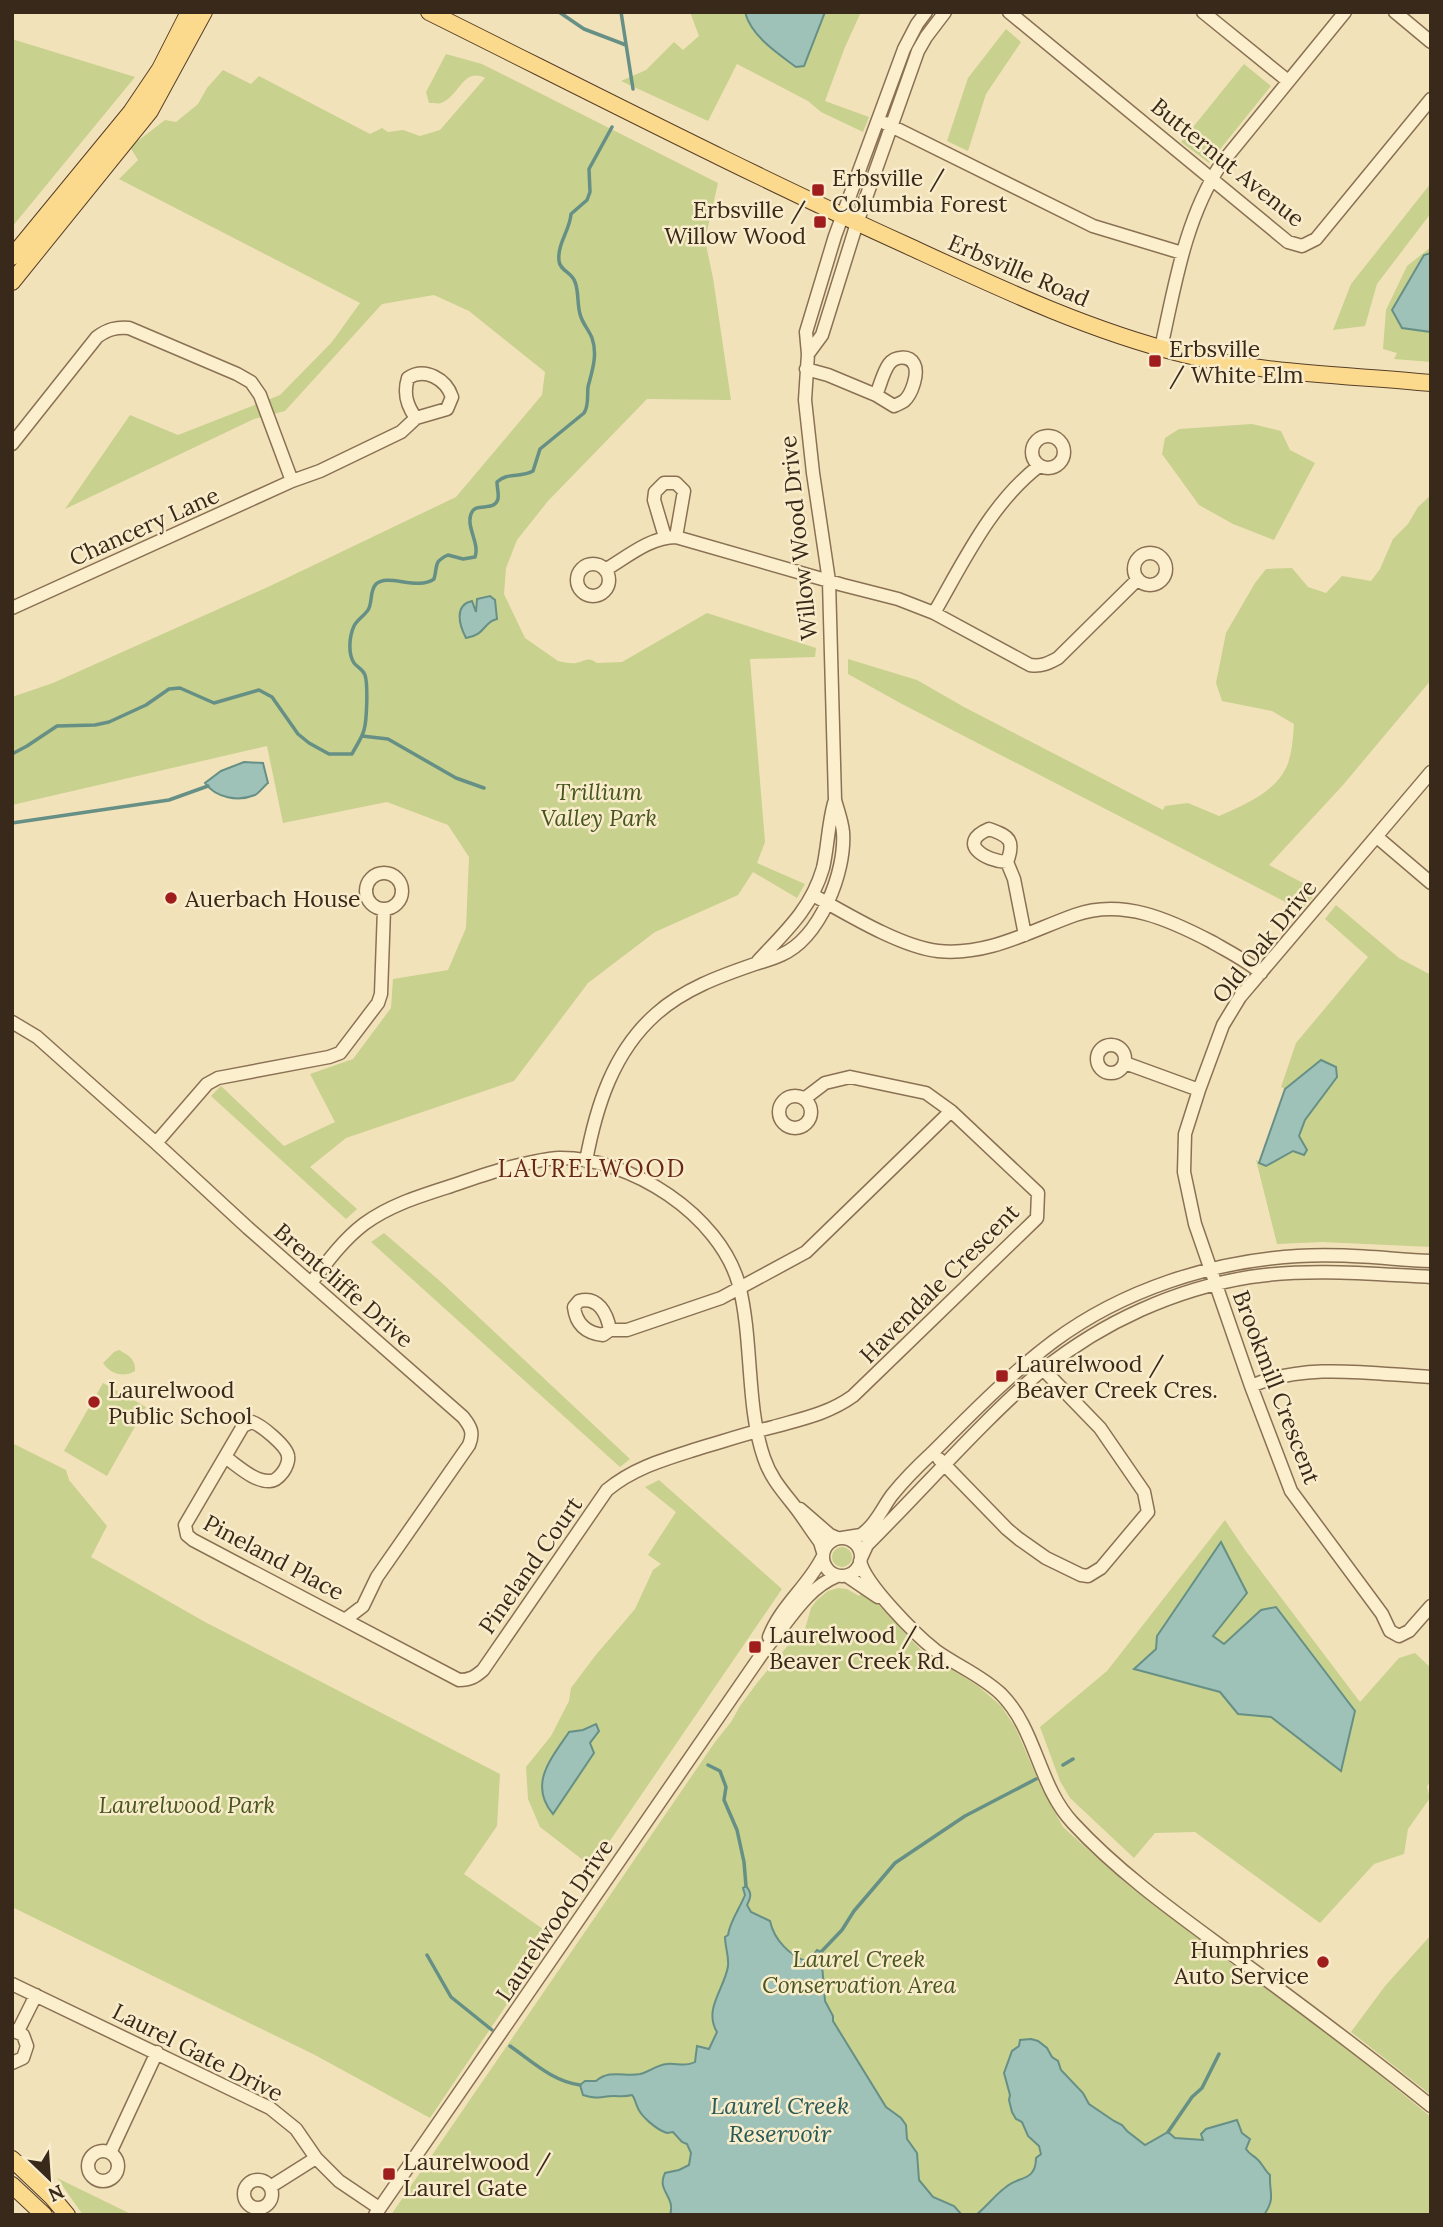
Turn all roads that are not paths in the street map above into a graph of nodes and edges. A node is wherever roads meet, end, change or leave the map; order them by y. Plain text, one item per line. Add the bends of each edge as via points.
1 (189, 12) edge
2 (204, 12) edge
3 (429, 12) edge
4 (926, 12) edge
5 (945, 12) edge
6 (1009, 12) edge
7 (1203, 12) edge
8 (1345, 12) edge
9 (1395, 12) edge
10 (1431, 42) edge
11 (1288, 81) junction
12 (1431, 99) edge
13 (878, 119) junction
14 (892, 126) junction
15 (1212, 178) junction
16 (850, 220) junction
17 (1182, 253) junction
18 (12, 257) edge
19 (12, 282) edge
20 (1161, 348) junction
21 (806, 369) junction
22 (1431, 383) edge
23 (876, 395) dead end
24 (416, 418) dead end
25 (12, 444) edge
26 (1039, 466) dead end
27 (292, 481) junction
28 (605, 570) dead end
29 (1139, 579) dead end
30 (829, 581) junction
31 (12, 608) edge
32 (934, 613) junction
33 (1431, 772) edge
34 (835, 800) junction
35 (1377, 837) junction
36 (1007, 862) dead end
37 (1431, 883) edge
38 (813, 895) junction
39 (828, 904) junction
40 (384, 909) dead end
41 (1025, 935) junction
42 (755, 964) junction
43 (1261, 973) junction
44 (12, 1022) edge
45 (1125, 1063) dead end
46 (1199, 1090) junction
47 (804, 1099) dead end
48 (951, 1111) junction
49 (156, 1143) junction
50 (586, 1161) junction
51 (1431, 1261) edge
52 (1210, 1269) junction
53 (1431, 1277) edge
54 (311, 1283) junction
55 (1215, 1285) junction
56 (739, 1287) junction
57 (610, 1330) dead end
58 (1034, 1358) junction
59 (1043, 1369) junction
60 (1431, 1377) edge
61 (1251, 1386) junction
62 (757, 1431) junction
63 (932, 1452) junction
64 (225, 1457) junction
65 (944, 1464) junction
66 (794, 1505) junction
67 (840, 1538) junction
68 (823, 1555) junction
69 (861, 1560) junction
70 (842, 1576) junction
71 (1431, 1606) edge
72 (893, 1609) junction
73 (346, 1619) junction
74 (766, 1648) junction
75 (12, 1984) edge
76 (36, 1995) junction
77 (15, 2030) edge
78 (157, 2052) junction
79 (12, 2063) edge
80 (1431, 2106) edge
81 (110, 2153) dead end
82 (317, 2158) junction
83 (12, 2160) edge
84 (12, 2185) edge
85 (270, 2187) dead end
86 (377, 2212) edge
87 (44, 2215) edge
88 (67, 2215) edge

1 - 18 main road via 160,69 131,112
2 - 19 main road via 150,111
3 - 16 main road, Erbsville Road
4 - 13 street via 904,49
5 - 14 street via 918,51
6 - 15 street, Butternut Avenue
7 - 11 street
8 - 11 street
9 - 10 street
11 - 15 street
12 - 15 street, Butternut Avenue via 1316,239 1302,246 1288,242
13 - 14 street
13 - 16 street
14 - 16 street
14 - 17 street via 1094,226
15 - 17 street
16 - 20 main road, Erbsville Road via 1056,313
16 - 21 street, Willow Wood Drive via 822,335 808,354
17 - 20 street
20 - 22 main road, Erbsville Road via 1254,367
21 - 23 street
21 - 30 street, Willow Wood Drive via 809,440
24 - 27 street, Chancery Lane via 401,432
25 - 27 street via 97,337 117,327 130,328 251,382
26 - 32 street via 990,520
27 - 31 street, Chancery Lane
28 - 30 street via 653,541 671,537
29 - 32 street via 1058,658 1036,666
30 - 32 street
30 - 34 street, Willow Wood Drive
33 - 35 street, Old Oak Drive
34 - 38 street, Willow Wood Drive via 824,865
34 - 39 street, Willow Wood Drive via 843,831 842,860
35 - 37 street
35 - 43 street, Old Oak Drive
36 - 41 street
38 - 39 street
38 - 42 street, Willow Wood Drive
39 - 41 street via 911,946 939,951 994,946
39 - 42 street, Willow Wood Drive via 807,935 783,954
40 - 49 street via 381,994 340,1053 218,1078
41 - 43 street via 1096,911 1152,914 1190,930
42 - 50 street, Willow Wood Drive via 676,998 633,1038 606,1085
43 - 46 street, Old Oak Drive via 1223,1025
44 - 49 street, Brentcliffe Drive via 37,1037
45 - 46 street
46 - 52 street, Old Oak Drive via 1185,1134 1184,1172
47 - 48 street, Havendale Crescent via 825,1083 850,1077 926,1093
48 - 56 street via 806,1252
48 - 62 street, Havendale Crescent via 1038,1193 1037,1218 853,1396 825,1413
49 - 54 street, Brentcliffe Drive
50 - 54 street via 534,1161 391,1207 345,1240
50 - 56 street via 620,1169 658,1187 690,1212 717,1242
51 - 52 street via 1299,1256
52 - 55 street, Old Oak Drive
52 - 58 street via 1124,1300 1077,1326
53 - 55 street via 1286,1273
54 - 73 street, Brentcliffe Drive via 463,1417 473,1437 377,1577 363,1606
55 - 59 street via 1137,1311
55 - 61 street, Brookmill Crescent
56 - 57 street via 721,1298 639,1326
56 - 62 street
58 - 59 street
58 - 63 street
59 - 65 street
59 - 65 street via 1100,1428 1144,1492 1148,1512 1101,1568 1081,1576 1046,1558 1007,1529
60 - 61 street via 1312,1371
61 - 71 street, Brookmill Crescent via 1291,1491 1390,1631 1399,1636 1409,1631
62 - 66 street via 770,1475
62 - 73 street, Pineland Court via 646,1465 607,1490 475,1677 459,1680
63 - 65 street
63 - 67 street via 893,1493 874,1523 861,1535
64 - 64 street, Pineland Place via 248,1474 271,1481 285,1469 288,1457 286,1449 252,1422 243,1426
64 - 73 street, Pineland Place via 186,1525 187,1535
65 - 69 street via 867,1545
66 - 67 street
66 - 68 street via 820,1542
67 - 68 street via 828,1544
67 - 69 street via 854,1542
68 - 70 street via 827,1569
68 - 74 street, Laurelwood Drive via 772,1630
69 - 70 street via 856,1570
69 - 72 street via 863,1571
70 - 72 street
70 - 74 street, Laurelwood Drive via 811,1592
72 - 80 street via 935,1650 987,1682 1011,1705 1058,1805 1098,1847 1149,1892
74 - 86 street, Laurelwood Drive
75 - 76 street, Laurel Gate Drive
76 - 77 street
76 - 78 street, Laurel Gate Drive
77 - 79 street via 27,2046 23,2058
78 - 81 street
78 - 82 street, Laurel Gate Drive via 270,2108 296,2129
82 - 85 street
82 - 86 street, Laurel Gate Drive
83 - 88 main road
84 - 87 main road

